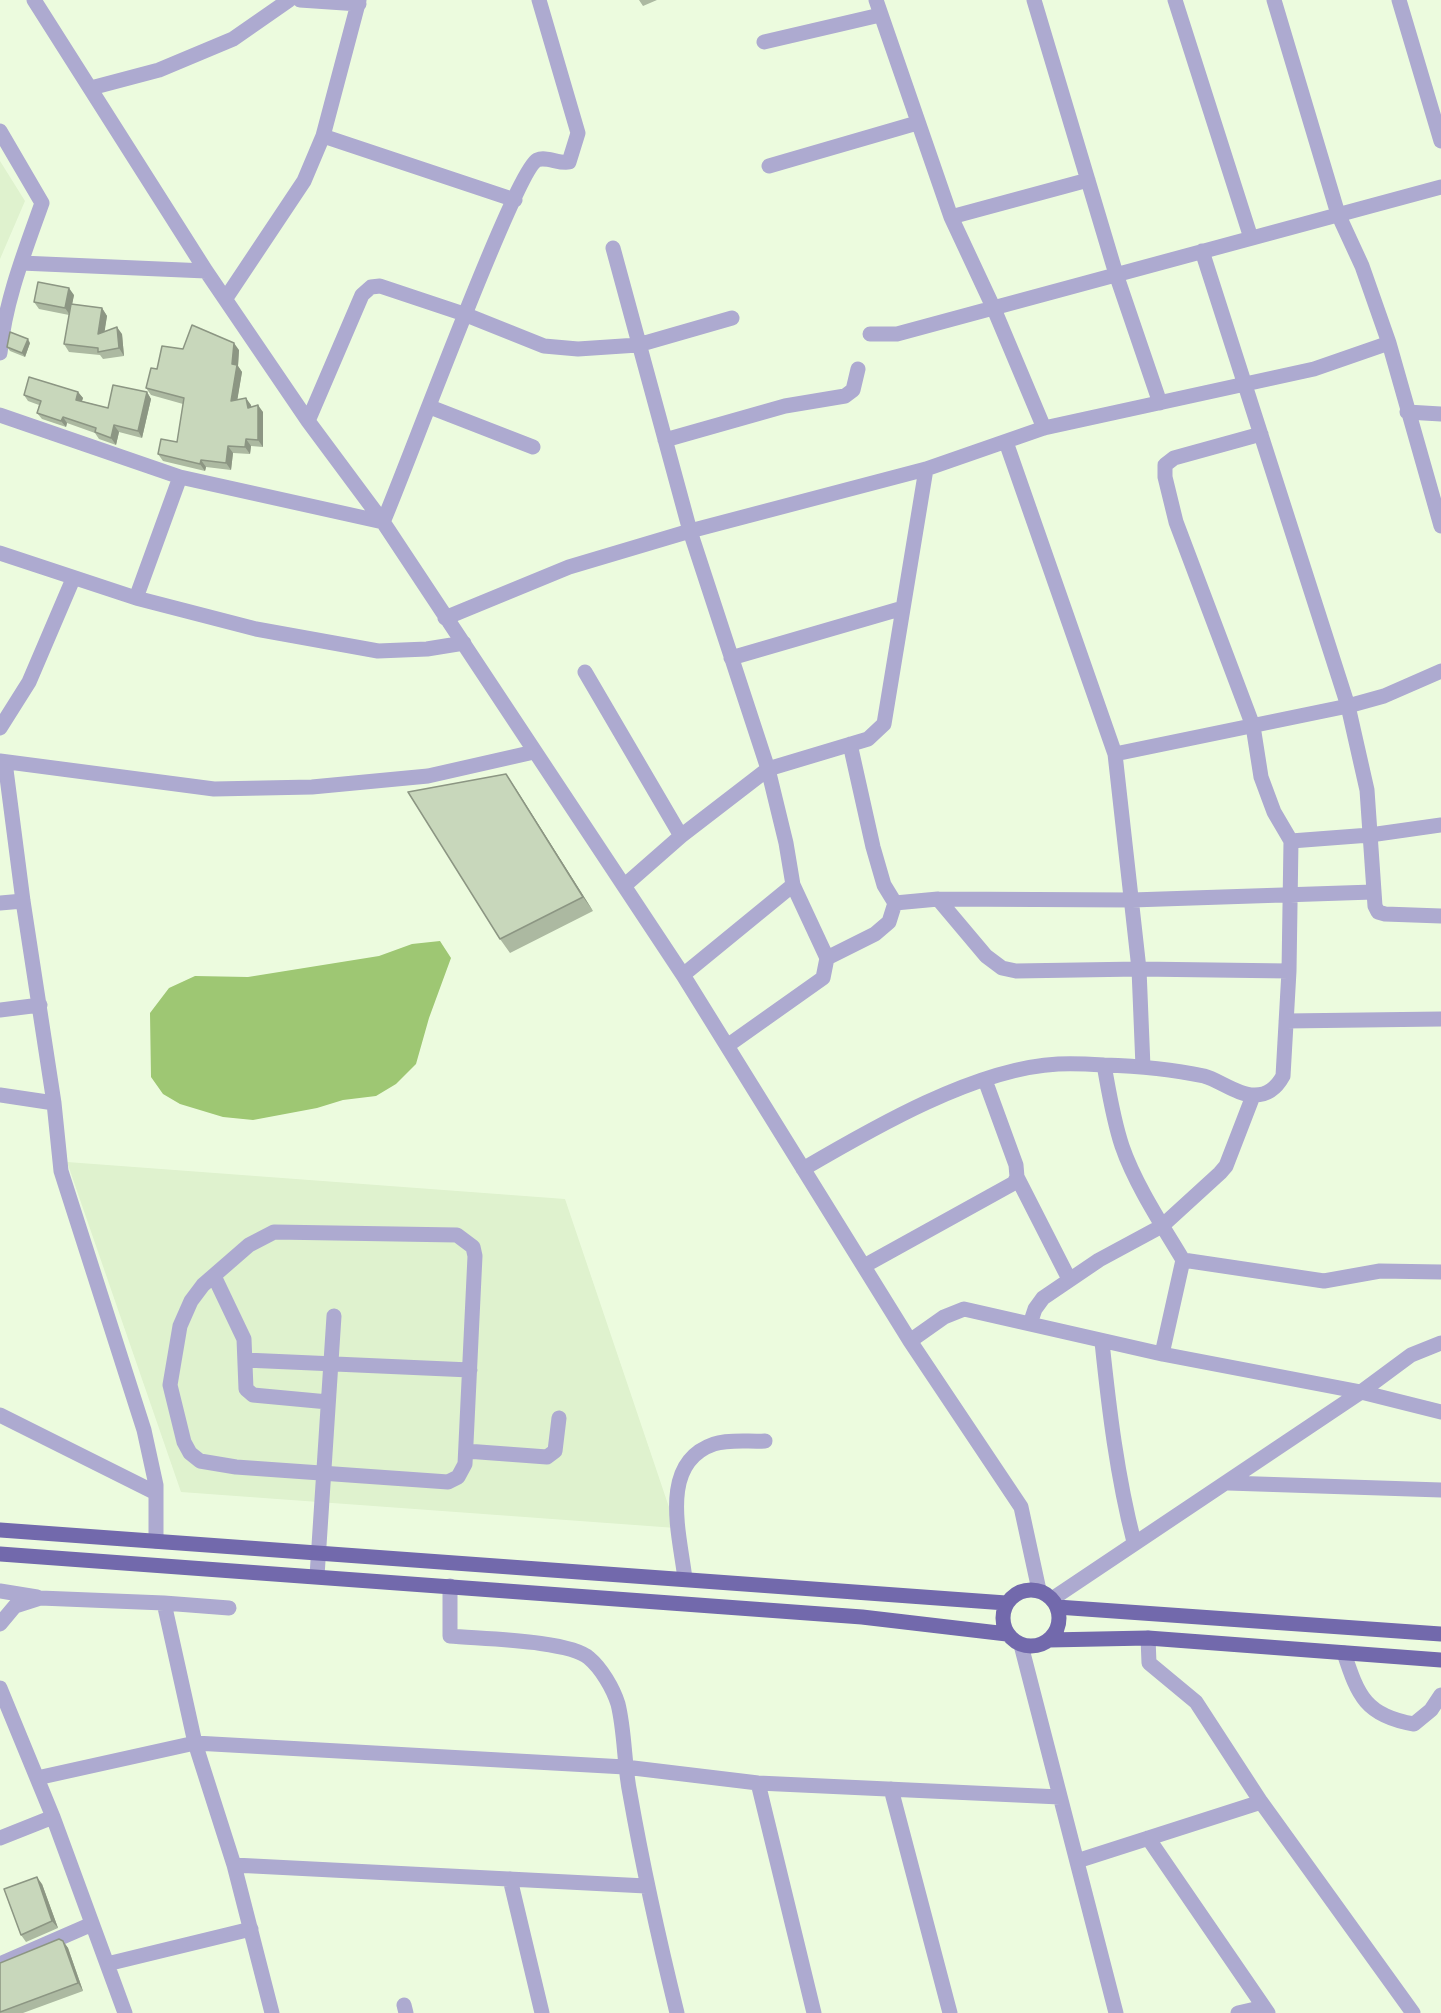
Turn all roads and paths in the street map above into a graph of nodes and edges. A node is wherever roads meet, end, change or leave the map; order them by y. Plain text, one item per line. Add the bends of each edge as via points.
1 (34, 0) edge
2 (289, 0) edge
3 (300, 0) edge
4 (539, 0) edge
5 (1034, 0) edge
6 (1175, 0) edge
7 (1274, 0) edge
8 (1398, 0) edge
9 (359, 2) edge
10 (879, 4) edge
11 (764, 42) dead end
12 (91, 88) junction
13 (917, 123) junction
14 (0, 131) edge
15 (323, 136) junction
16 (1441, 141) edge
17 (769, 166) dead end
18 (1088, 180) junction
19 (1441, 187) edge
20 (515, 200) junction
21 (1338, 214) junction
22 (951, 217) junction
23 (1251, 238) junction
24 (613, 248) dead end
25 (1202, 251) junction
26 (21, 262) junction
27 (206, 271) junction
28 (1116, 274) junction
29 (226, 298) junction
30 (994, 309) junction
31 (464, 314) junction
32 (732, 318) dead end
33 (1, 329) edge
34 (870, 334) dead end
35 (1389, 343) junction
36 (638, 345) junction
37 (0, 353) edge
38 (858, 369) dead end
39 (1245, 384) junction
40 (1160, 403) junction
41 (430, 407) junction
42 (1407, 412) junction
43 (1441, 414) edge
44 (0, 415) edge
45 (308, 421) junction
46 (1044, 428) junction
47 (1261, 434) junction
48 (665, 440) junction
49 (1006, 442) junction
50 (533, 447) dead end
51 (926, 469) junction
52 (180, 477) junction
53 (383, 522) junction
54 (1441, 526) edge
55 (690, 531) junction
56 (0, 553) edge
57 (73, 579) junction
58 (136, 598) junction
59 (903, 608) junction
60 (446, 618) junction
61 (464, 643) junction
62 (731, 658) junction
63 (1441, 671) edge
64 (585, 672) dead end
65 (1348, 706) junction
66 (1253, 726) junction
67 (0, 728) edge
68 (850, 744) junction
69 (534, 752) junction
70 (1115, 754) junction
71 (3, 761) edge
72 (768, 769) junction
73 (1441, 825) edge
74 (1370, 835) junction
75 (681, 836) junction
76 (1291, 841) junction
77 (793, 885) junction
78 (624, 886) junction
79 (1373, 892) junction
80 (1291, 896) junction
81 (938, 899) junction
82 (1132, 900) junction
83 (23, 901) junction
84 (0, 903) edge
85 (895, 903) junction
86 (1441, 916) edge
87 (827, 958) junction
88 (1139, 969) junction
89 (1289, 971) junction
90 (683, 975) junction
91 (40, 1005) junction
92 (0, 1010) edge
93 (1441, 1019) edge
94 (1286, 1021) junction
95 (727, 1046) junction
96 (1104, 1065) junction
97 (1143, 1067) junction
98 (985, 1080) junction
99 (0, 1095) edge
100 (1252, 1096) junction
101 (54, 1103) junction
102 (803, 1169) junction
103 (1017, 1177) junction
104 (1162, 1226) junction
105 (1183, 1260) junction
106 (864, 1266) junction
107 (1441, 1272) edge
108 (214, 1276) junction
109 (1069, 1279) junction
110 (334, 1316) dead end
111 (1030, 1324) junction
112 (910, 1341) junction
113 (1102, 1342) junction
114 (1441, 1343) edge
115 (1162, 1354) junction
116 (245, 1360) junction
117 (331, 1364) junction
118 (470, 1370) junction
119 (1361, 1392) junction
120 (328, 1402) junction
121 (1441, 1412) edge
122 (0, 1415) edge
123 (559, 1418) dead end
124 (765, 1441) dead end
125 (466, 1451) junction
126 (324, 1473) junction
127 (1228, 1483) junction
128 (1441, 1490) edge
129 (156, 1493) junction
130 (0, 1530) edge
131 (156, 1541) junction
132 (1134, 1542) junction
133 (319, 1552) junction
134 (0, 1554) edge
135 (317, 1576) junction
136 (685, 1579) junction
137 (450, 1586) junction
138 (1039, 1590) junction
139 (0, 1592) edge
140 (40, 1598) junction
141 (164, 1603) junction
142 (1006, 1603) junction
143 (1055, 1603) junction
144 (229, 1608) dead end
145 (0, 1624) edge
146 (1007, 1634) junction
147 (1441, 1634) edge
148 (1148, 1638) junction
149 (1048, 1640) junction
150 (1021, 1645) junction
151 (1344, 1653) junction
152 (1441, 1660) edge
153 (0, 1688) edge
154 (1441, 1695) edge
155 (4, 1705) edge
156 (195, 1743) junction
157 (625, 1767) junction
158 (38, 1778) junction
159 (758, 1783) junction
160 (891, 1789) junction
161 (1060, 1797) junction
162 (1261, 1802) junction
163 (53, 1817) junction
164 (0, 1838) edge
165 (1148, 1838) junction
166 (1077, 1861) junction
167 (234, 1864) junction
168 (510, 1879) junction
169 (646, 1886) junction
170 (92, 1924) junction
171 (251, 1929) junction
172 (0, 1964) edge
173 (106, 1964) junction
174 (1266, 2010) edge
175 (125, 2013) edge
176 (272, 2013) edge
177 (542, 2013) edge
178 (677, 2013) edge
179 (814, 2013) edge
180 (950, 2013) edge
181 (1116, 2013) edge
182 (1238, 2013) edge
183 (1413, 2013) edge

1 - 12 street
2 - 12 street via 233,39 159,70
3 - 9 street
4 - 20 street via 578,133 569,162 537,160
5 - 18 street
6 - 23 street
7 - 21 street
8 - 16 street
9 - 15 street
10 - 11 street
10 - 13 street
12 - 27 street
13 - 17 street
13 - 22 street
14 - 26 street via 42,202
15 - 20 street
15 - 29 street via 304,181
18 - 22 street
18 - 28 street
19 - 21 street
20 - 31 street
21 - 23 street
21 - 35 street via 1362,266
22 - 30 street
23 - 25 street
24 - 36 street
25 - 28 street
25 - 39 street
26 - 27 street
26 - 33 street
27 - 29 street
28 - 30 street
28 - 40 street
29 - 45 street
30 - 34 street via 897,334
30 - 46 street
31 - 36 street via 544,346 578,349
31 - 41 street
31 - 45 street via 380,286 371,287 362,295
32 - 36 street
33 - 37 street
35 - 39 street via 1314,369
35 - 42 street
36 - 48 street
38 - 48 street via 853,390 845,396 785,406
39 - 40 street
39 - 47 street
40 - 46 street
41 - 50 street
41 - 53 street
42 - 43 street
42 - 54 street
44 - 52 street
45 - 53 street
46 - 49 street
47 - 65 street
47 - 66 street via 1173,458 1165,465 1176,522
48 - 55 street
49 - 51 street
49 - 70 street
51 - 55 street
51 - 59 street
52 - 53 street
52 - 58 street
53 - 60 street
55 - 60 street via 569,567
55 - 62 street
56 - 57 street
57 - 58 street
57 - 67 street via 29,682
58 - 61 street via 256,629 378,651
59 - 62 street
59 - 68 street via 884,724 868,739
60 - 61 street
61 - 69 street
62 - 72 street
63 - 65 street via 1384,696
64 - 75 street
65 - 66 street
65 - 74 street via 1367,790
66 - 70 street
66 - 76 street via 1261,777 1274,812
68 - 72 street
68 - 85 street via 873,847 884,885
69 - 71 street via 428,776 312,787 214,789
69 - 78 street
70 - 82 street
71 - 83 street
72 - 75 street
72 - 77 street
73 - 74 street
74 - 76 street
74 - 79 street
75 - 78 street
76 - 80 street
77 - 87 street
77 - 90 street
78 - 90 street
79 - 80 street
79 - 86 street via 1375,906 1381,913
80 - 82 street
80 - 89 street
81 - 82 street
81 - 85 street
81 - 88 street via 986,956 1002,968
82 - 88 street
83 - 84 street
83 - 91 street
85 - 87 street via 889,922 875,934
87 - 95 street via 823,978
88 - 89 street
88 - 97 street
89 - 94 street
90 - 95 street
91 - 92 street
91 - 101 street
93 - 94 street
94 - 100 street via 1283,1076 1275,1088
95 - 102 street
96 - 97 street
96 - 98 street via 1047,1065
96 - 104 street via 1122,1148
97 - 100 street via 1207,1077
98 - 102 street via 871,1128
98 - 103 street
99 - 101 street
100 - 104 street via 1226,1166
101 - 129 street via 61,1171 131,1386 153,1466
102 - 106 street
103 - 106 street via 1011,1186
103 - 109 street
104 - 105 street
104 - 109 street
105 - 107 street via 1324,1281 1380,1271
105 - 115 street
106 - 112 street
108 - 116 street via 239,1326
108 - 118 street via 249,1245 274,1232 457,1235 473,1247 475,1256
108 - 126 street via 191,1301 180,1326 170,1386 190,1453 208,1463
109 - 111 street via 1038,1303
110 - 117 street
111 - 112 street via 974,1311 955,1311
111 - 113 street
112 - 138 street via 1021,1507
113 - 115 street
113 - 132 street via 1110,1421
114 - 119 street via 1410,1355
115 - 119 street
116 - 117 street
116 - 120 street via 246,1389 253,1395
117 - 118 street
117 - 120 street
118 - 125 street
119 - 121 street
119 - 127 street
120 - 126 street
122 - 129 street
123 - 125 street via 555,1451 547,1457
124 - 136 street via 715,1443 690,1457 680,1476 677,1503
125 - 126 street via 458,1477 448,1482
126 - 133 street
127 - 128 street
127 - 132 street
129 - 131 street
130 - 131 main road
131 - 133 main road
132 - 143 street
133 - 135 street
133 - 136 main road
134 - 135 main road
135 - 137 main road
136 - 142 main road
137 - 146 main road via 861,1617
137 - 157 street via 450,1636 575,1650 588,1657 618,1704
138 - 142 main road via 1020,1591
138 - 143 main road
139 - 140 street
140 - 141 street
140 - 145 street via 15,1606
141 - 144 street
141 - 156 street
142 - 146 main road via 1002,1618
143 - 147 main road
143 - 149 main road via 1059,1619
146 - 150 main road
148 - 149 main road
148 - 151 main road
148 - 162 street via 1149,1663 1196,1702
149 - 150 main road via 1031,1647
150 - 161 street
151 - 152 main road
151 - 154 street via 1355,1689 1371,1707 1391,1720 1414,1724
153 - 155 street
155 - 158 street
156 - 157 street
156 - 158 street
156 - 167 street
157 - 159 street
157 - 169 street
158 - 163 street
159 - 160 street
159 - 179 street
160 - 161 street
160 - 180 street
161 - 166 street
162 - 165 street
162 - 183 street
163 - 164 street
163 - 170 street
165 - 166 street
165 - 174 street
166 - 181 street
167 - 168 street
167 - 171 street
168 - 169 street
168 - 177 street
169 - 178 street
170 - 172 street
170 - 173 street
171 - 173 street
171 - 176 street
173 - 175 street
174 - 182 street

